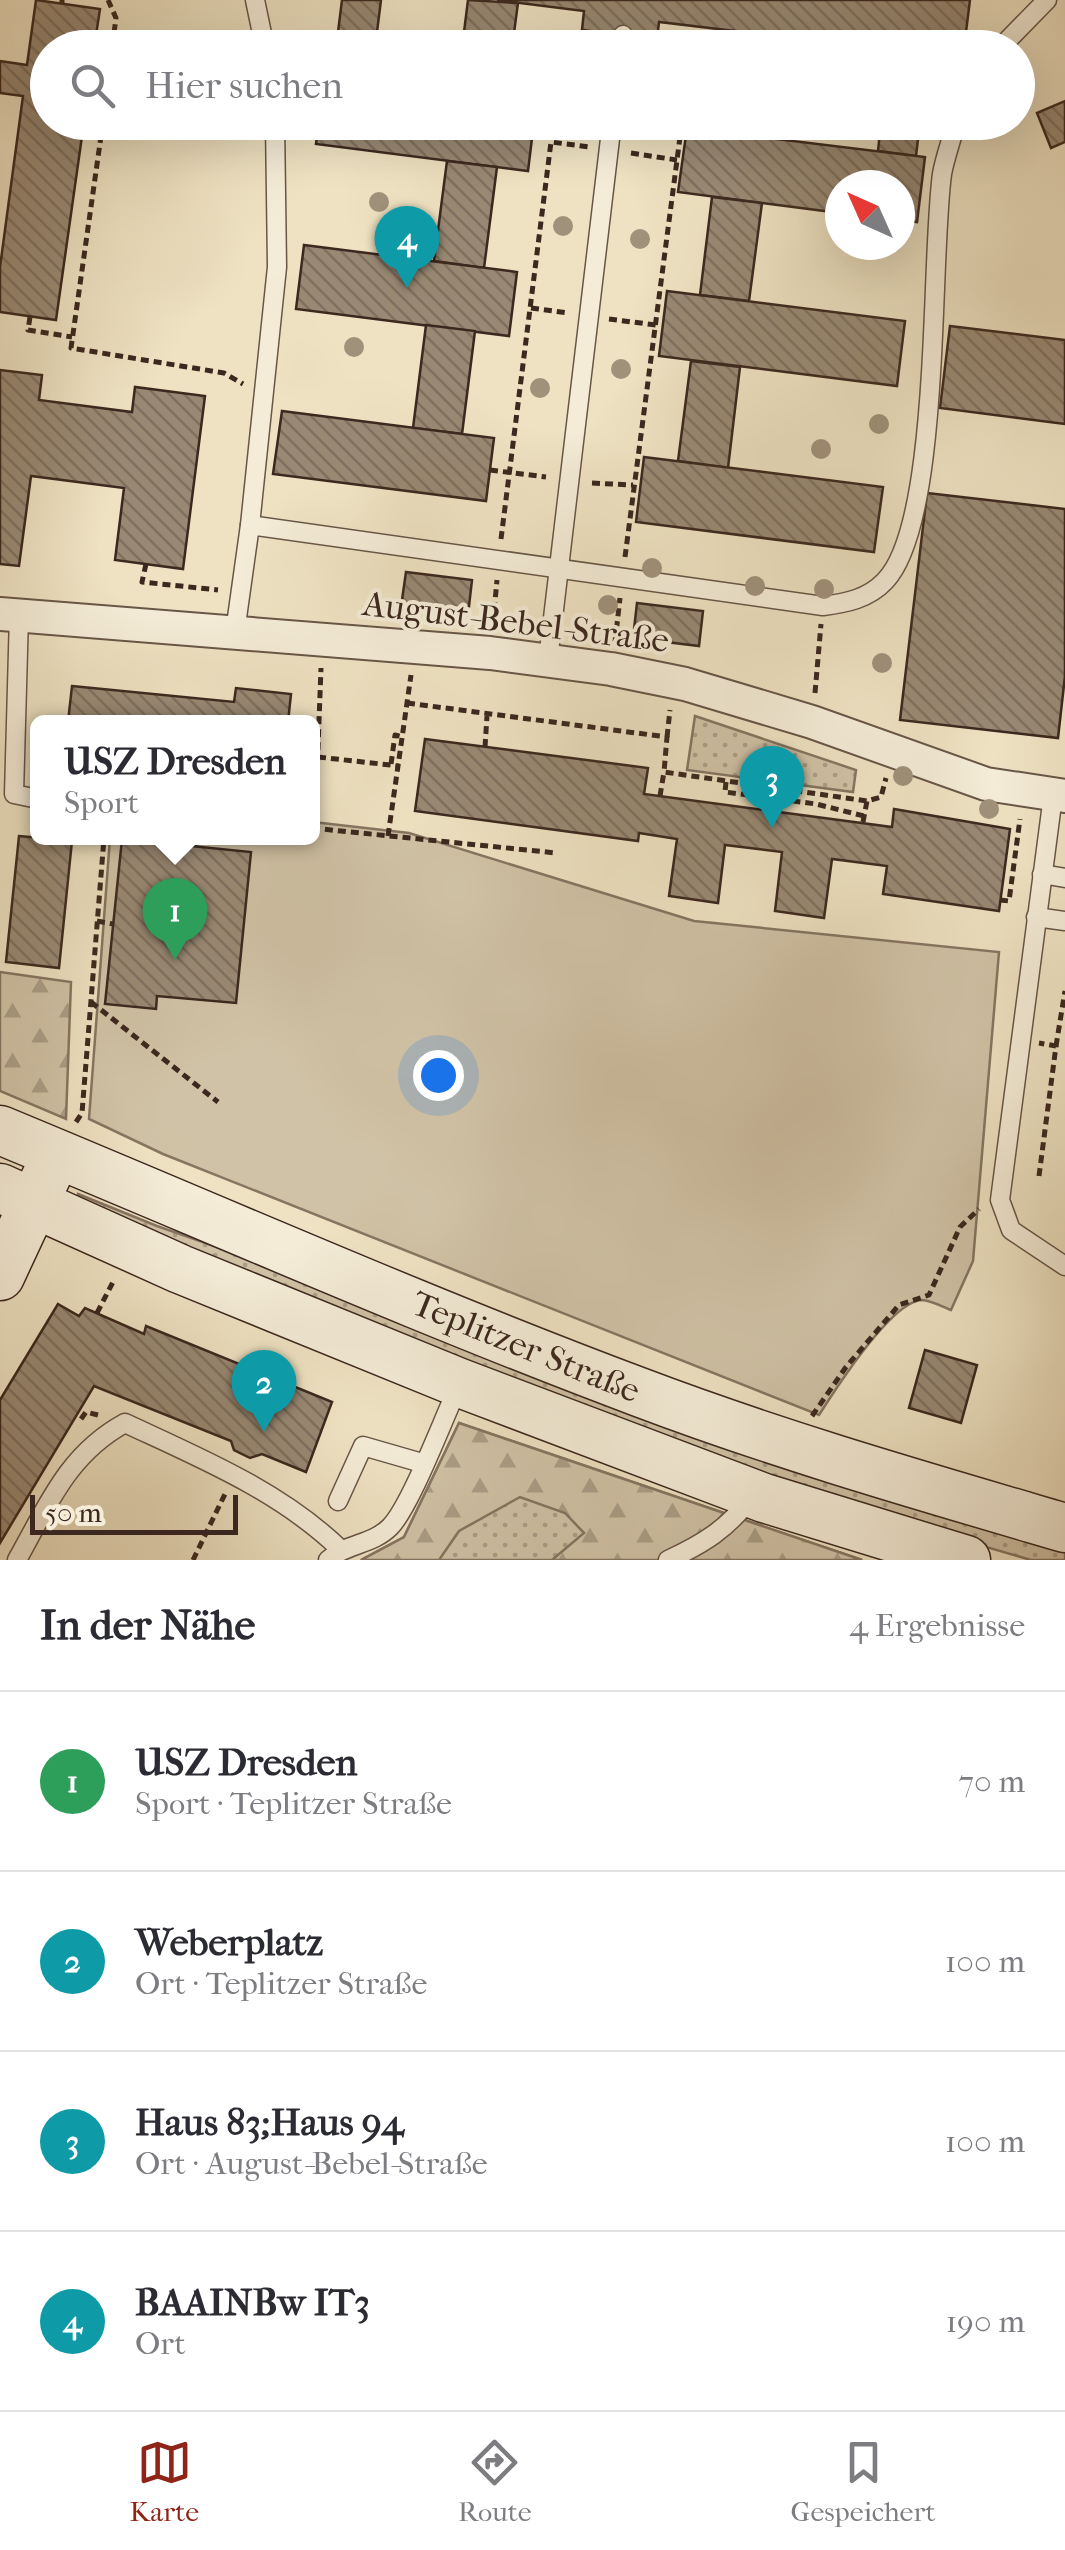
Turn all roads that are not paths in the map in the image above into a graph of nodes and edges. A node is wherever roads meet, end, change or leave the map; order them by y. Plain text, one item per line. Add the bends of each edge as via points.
1 (254, 0) edge
2 (1047, 0) edge
3 (261, 30) edge
4 (1018, 30) edge
5 (275, 140) edge
6 (610, 140) edge
7 (951, 140) edge
8 (250, 525) junction
9 (558, 569) junction
10 (10, 615) edge
11 (236, 632) junction
12 (548, 660) junction
13 (1059, 796) edge
14 (30, 797) edge
15 (1042, 874) junction
16 (1065, 878) edge
17 (1036, 917) junction
18 (1065, 921) edge
19 (0, 1130) edge
20 (56, 1153) junction
21 (18, 1195) edge
22 (1065, 1266) edge
23 (0, 1276) edge
24 (460, 1382) junction
25 (422, 1463) junction
26 (754, 1494) junction
27 (338, 1501) dead end
28 (1065, 1528) edge
29 (334, 1555) edge
30 (17, 1560) edge
31 (668, 1560) edge
32 (966, 1560) edge

1 - 3 lane
2 - 4 lane
5 - 8 lane via 278,266
6 - 9 lane
7 - 9 lane via 942,173 926,437 905,546 886,580 856,601 822,606
8 - 9 lane
8 - 11 lane
9 - 12 lane
10 - 11 street, August-Bebel-Straße
10 - 14 lane via 14,794
11 - 12 street, August-Bebel-Straße
12 - 13 street, August-Bebel-Straße via 684,684 986,784
13 - 15 lane
15 - 16 lane
15 - 17 lane
17 - 18 lane
17 - 22 lane via 1000,1200 1011,1230
19 - 20 main road, Teplitzer Straße
20 - 21 main road
20 - 28 main road, Teplitzer Straße via 468,1326 796,1448
21 - 23 main road
21 - 24 main road, Teplitzer Straße via 180,1269
24 - 25 lane
24 - 26 main road, Teplitzer Straße
25 - 27 lane via 364,1446
25 - 29 lane via 392,1526
26 - 31 lane via 734,1522
26 - 32 main road, Teplitzer Straße
29 - 30 lane via 316,1526 235,1474 125,1422 92,1441

